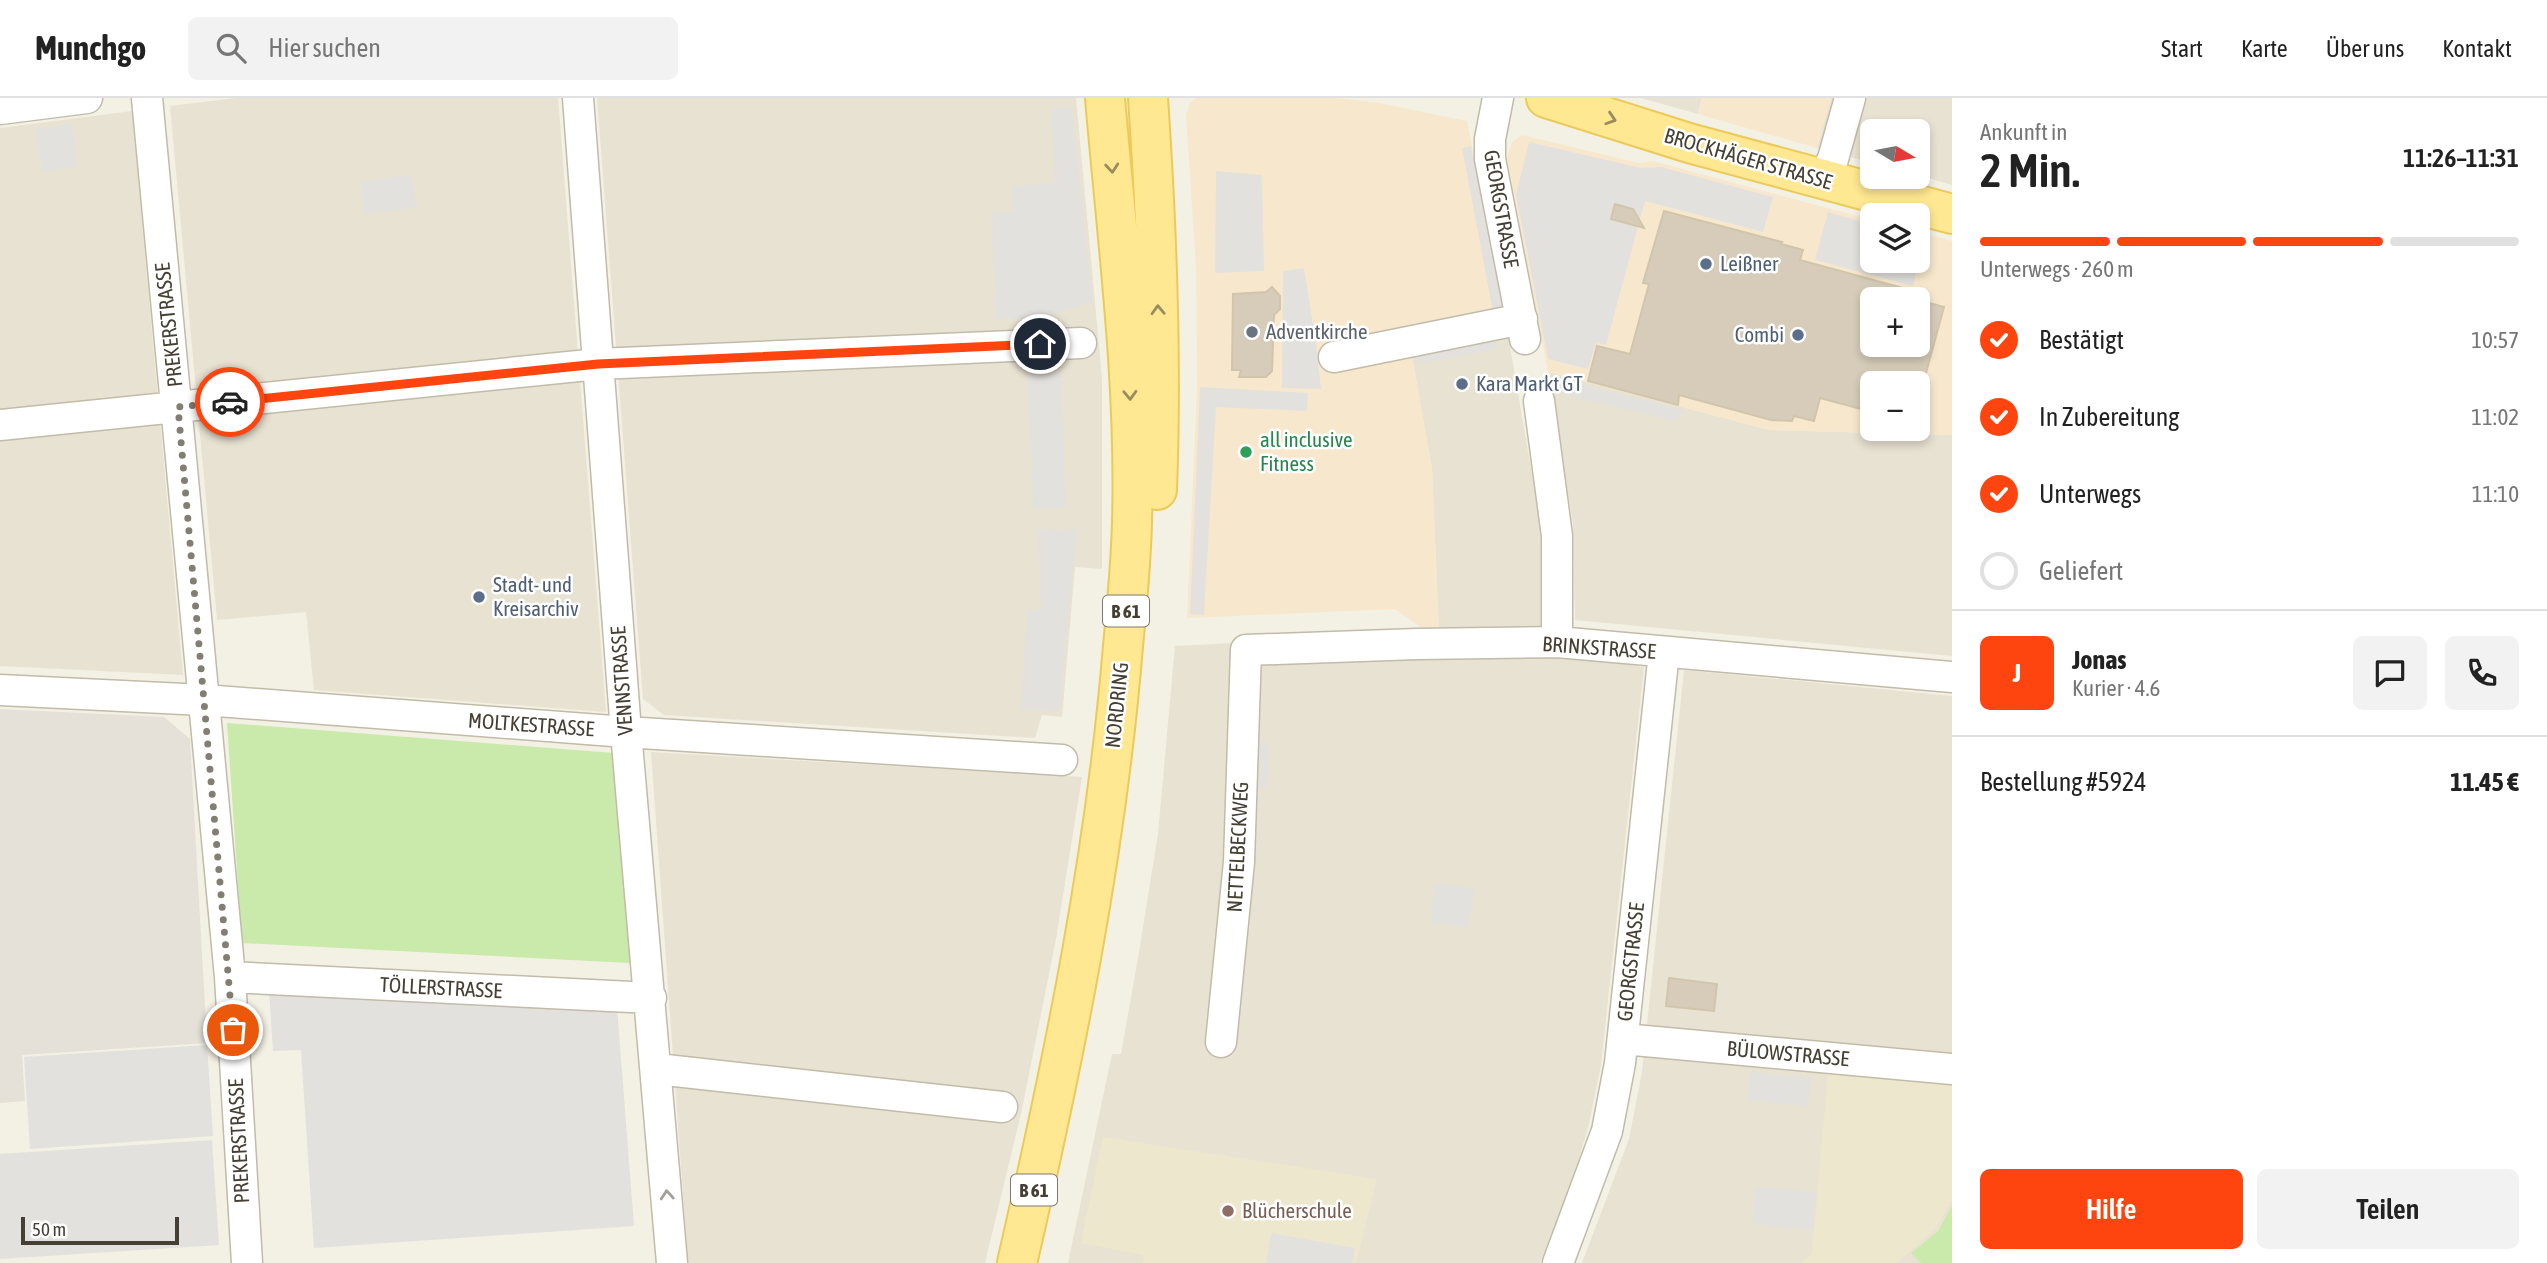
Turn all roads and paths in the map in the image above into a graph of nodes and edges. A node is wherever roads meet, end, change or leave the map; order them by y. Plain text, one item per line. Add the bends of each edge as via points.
1 (87, 98) edge
2 (147, 98) edge
3 (578, 98) edge
4 (1105, 98) edge
5 (1148, 98) edge
6 (1498, 98) edge
7 (1546, 98) edge
8 (1850, 98) edge
9 (0, 109) edge
10 (1822, 180) junction
11 (1952, 214) edge
12 (1081, 343) dead end
13 (1334, 357) dead end
14 (598, 364) junction
15 (1539, 401) dead end
16 (178, 407) junction
17 (0, 425) edge
18 (1557, 642) junction
19 (1246, 650) joint
20 (1664, 652) junction
21 (1952, 677) edge
22 (0, 690) edge
23 (204, 700) junction
24 (626, 732) junction
25 (1062, 760) dead end
26 (230, 977) junction
27 (651, 998) junction
28 (1623, 1038) junction
29 (1222, 1042) dead end
30 (657, 1069) junction
31 (1952, 1069) edge
32 (1002, 1107) dead end
33 (247, 1263) edge
34 (672, 1263) edge
35 (1017, 1263) edge
36 (1041, 1263) edge
37 (1558, 1263) edge

1 - 9 street
2 - 16 street, PREKERSTRASSE
3 - 14 street, VENNSTRASSE
4 -> 35 main road, NORDRING / B 61 via 1128,344 1133,471 1127,598 1108,785 1082,960
36 -> 5 main road, NORDRING / B 61 via 1103,964 1141,701 1155,529 1160,378
6 - 13 street, GEORGSTRASSE via 1490,159 1523,329
7 -> 10 main road, BROCKHÄGER STRASSE
8 - 10 street via 1833,159
10 - 11 main road, BROCKHÄGER STRASSE
12 - 14 street
14 - 16 street
14 - 24 street, VENNSTRASSE
15 - 18 street via 1557,536
16 - 17 street
16 - 23 street, PREKERSTRASSE
18 - 19 street, BRINKSTRASSE
18 - 20 street, BRINKSTRASSE
19 - 29 street, NETTELBECKWEG via 1239,862
20 - 21 street, BRINKSTRASSE
20 - 28 street, GEORGSTRASSE
22 - 23 street, MOLTKESTRASSE
23 - 24 street, MOLTKESTRASSE
23 - 26 street, PREKERSTRASSE
24 - 25 street, MOLTKESTRASSE
24 - 27 street, VENNSTRASSE
26 - 27 street, TÖLLERSTRASSE
26 - 33 street, PREKERSTRASSE
27 - 30 street, VENNSTRASSE
28 - 31 street, BÜLOWSTRASSE
28 - 37 street, GEORGSTRASSE via 1607,1130
30 - 32 street
34 -> 30 street, VENNSTRASSE

